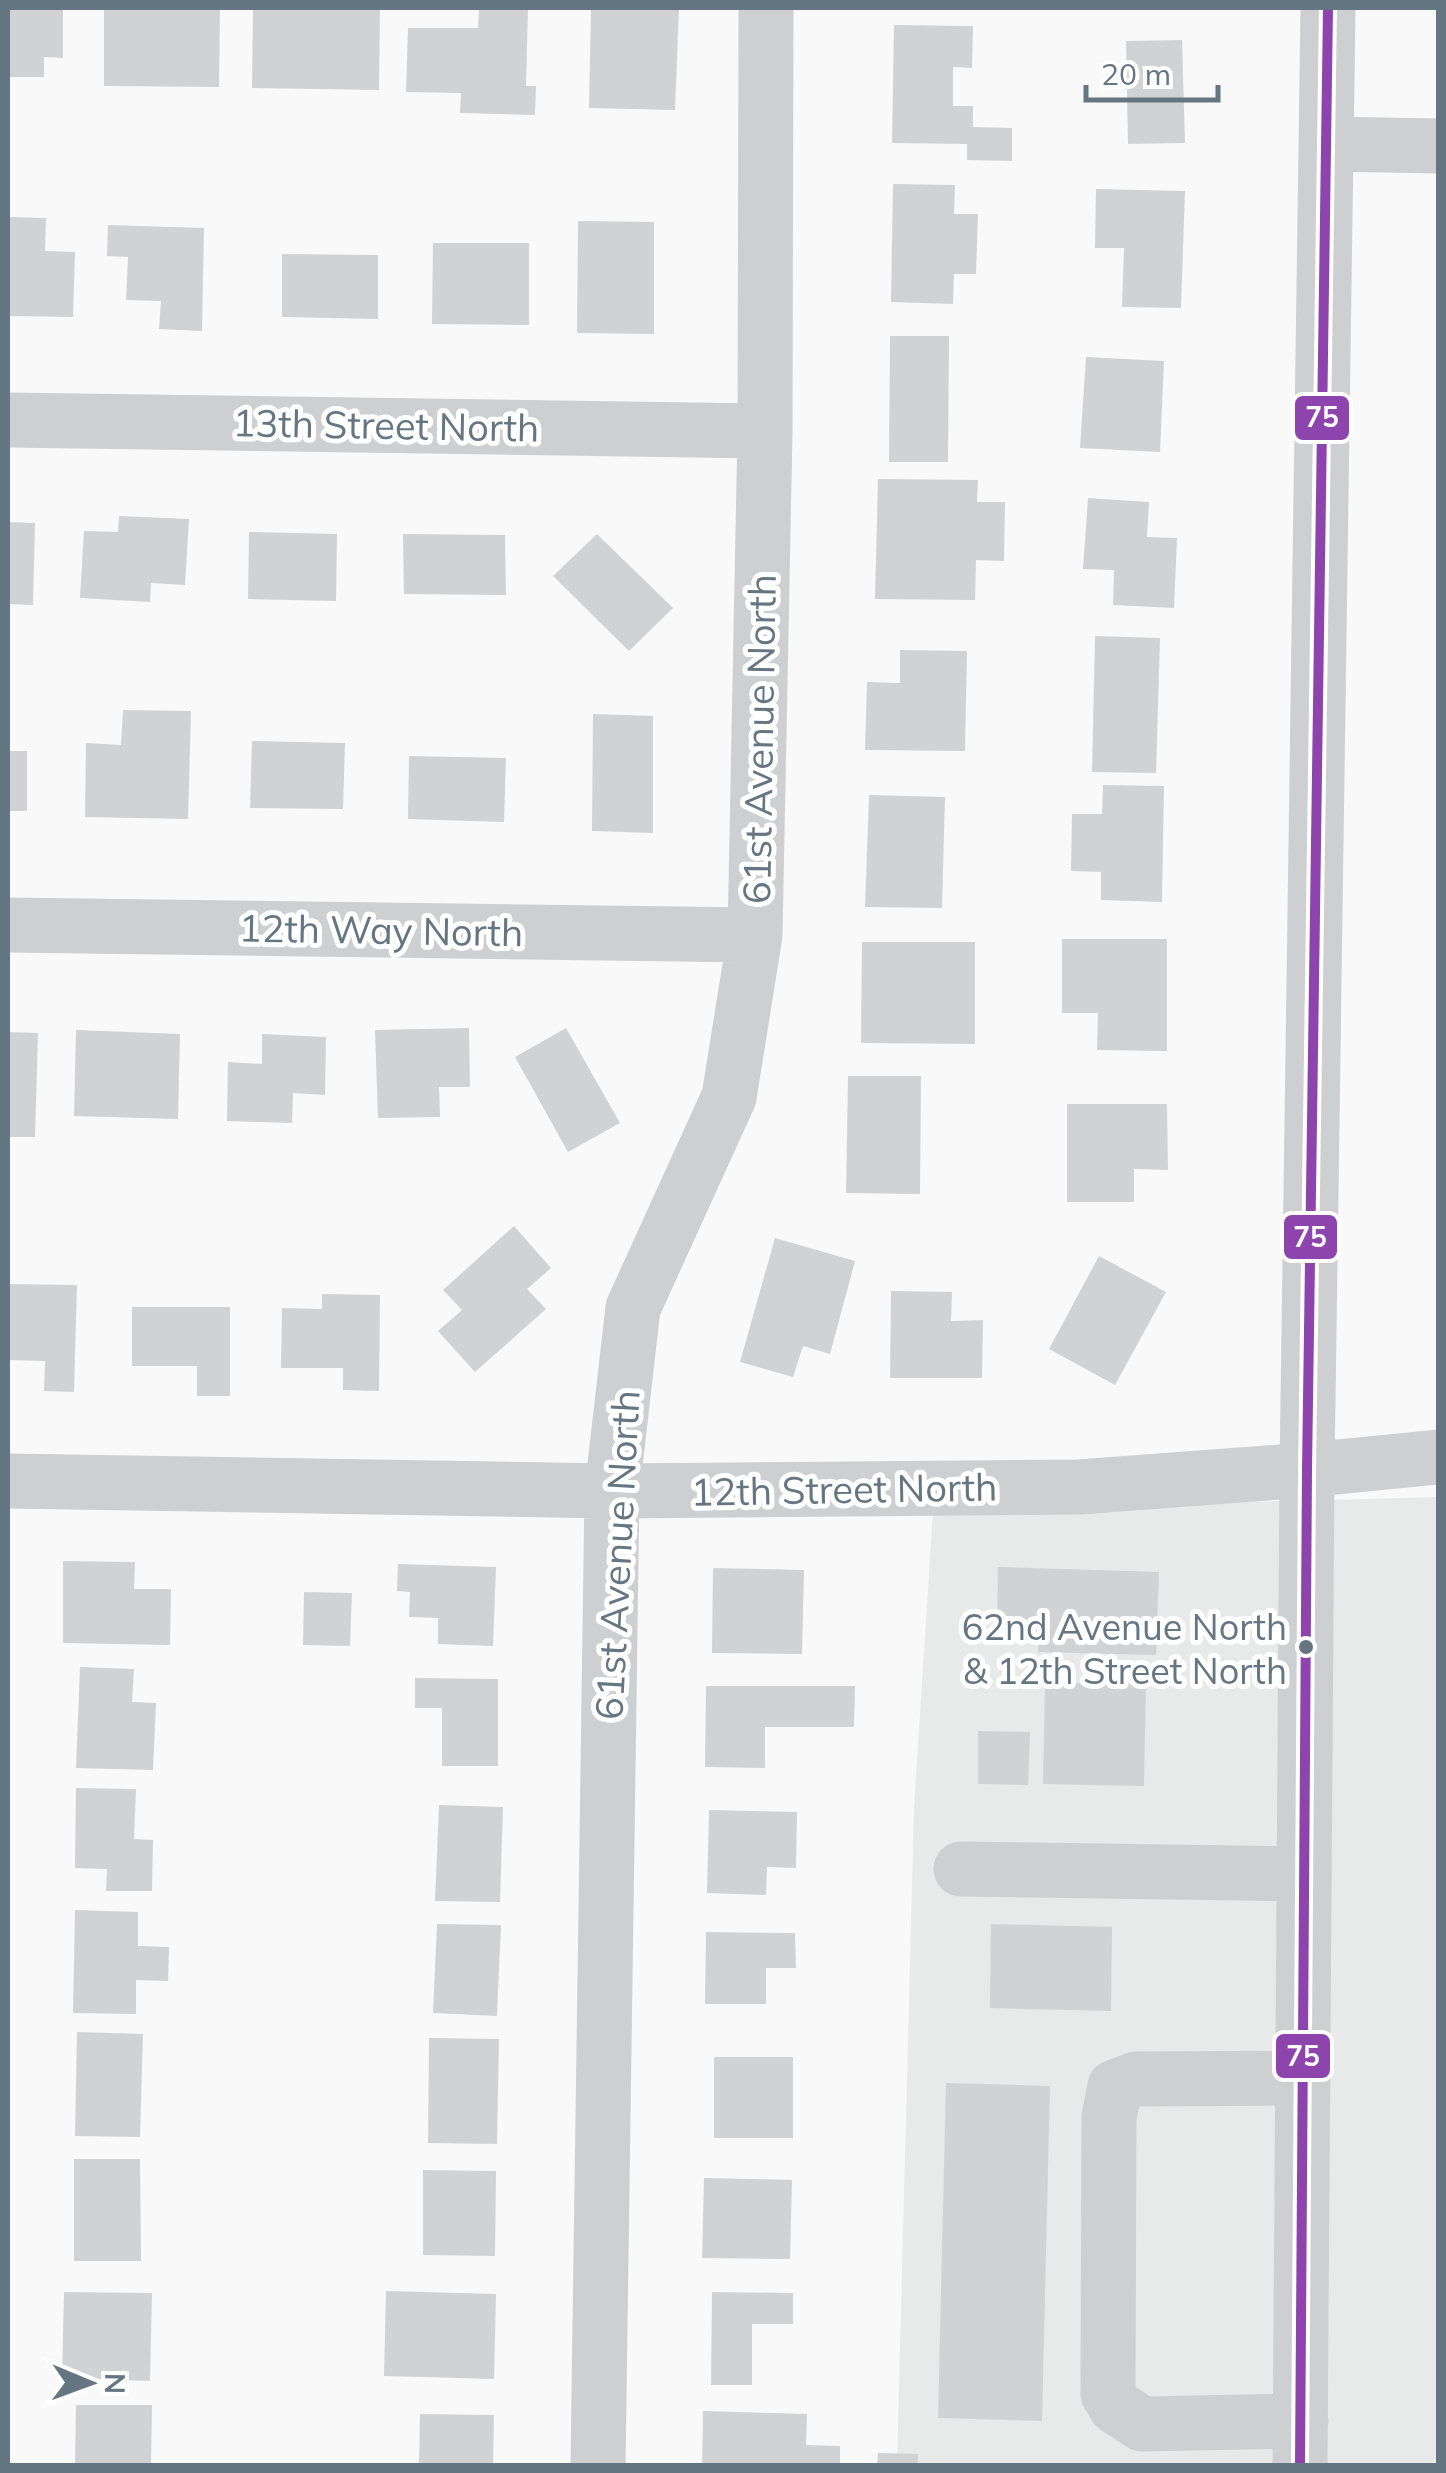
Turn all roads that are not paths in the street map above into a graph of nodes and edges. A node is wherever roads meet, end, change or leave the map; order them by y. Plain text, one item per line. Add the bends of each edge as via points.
1 (766, 8) edge
2 (1328, 8) edge
3 (1327, 144) junction
4 (1438, 146) edge
5 (8, 420) edge
6 (766, 431) junction
7 (8, 925) edge
8 (755, 935) junction
9 (1438, 1457) edge
10 (1307, 1470) junction
11 (8, 1481) edge
12 (612, 1492) junction
13 (961, 1868) dead end
14 (1304, 1874) junction
15 (1303, 2078) junction
16 (1301, 2444) edge
17 (598, 2466) edge

1 - 6 street, 61st Avenue North
2 - 3 street
3 - 4 street
3 - 10 street
5 - 6 street, 13th Street North
6 - 8 street, 61st Avenue North
7 - 8 street, 12th Way North
8 - 12 street, 61st Avenue North via 729,1097 633,1308
9 - 10 street, 12th Street North
10 - 12 street, 12th Street North via 1079,1486
10 - 14 street
11 - 12 street, 12th Street North
12 - 17 street, 61st Avenue North
13 - 14 street
14 - 15 street
15 - 16 street
15 - 16 street via 1136,2079 1115,2087 1109,2117 1108,2394 1142,2424

